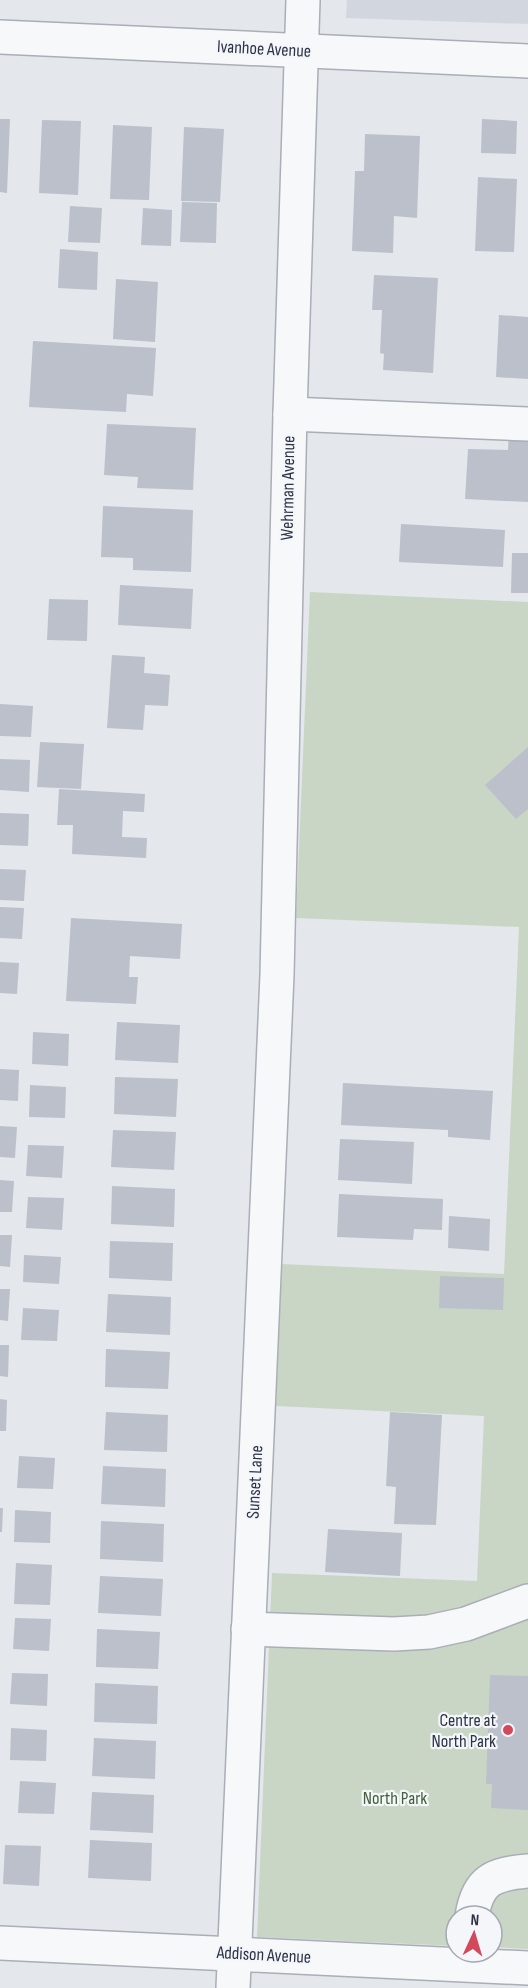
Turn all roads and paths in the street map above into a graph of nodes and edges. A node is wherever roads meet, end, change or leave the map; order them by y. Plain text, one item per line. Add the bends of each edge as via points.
1 (303, 0) edge
2 (0, 37) edge
3 (301, 51) junction
4 (528, 61) edge
5 (290, 414) junction
6 (528, 424) edge
7 (277, 975) joint
8 (528, 1601) edge
9 (248, 1629) junction
10 (528, 1871) edge
11 (474, 1904) edge
12 (0, 1943) edge
13 (234, 1954) junction
14 (472, 1968) edge
15 (528, 1968) edge
16 (233, 1988) edge

1 - 3 street, Wehrman Avenue
2 - 3 street, Ivanhoe Avenue
3 - 4 street, Ivanhoe Avenue
3 - 5 street, Wehrman Avenue
5 - 6 street
5 - 7 street, Wehrman Avenue
7 - 9 street, Sunset Lane
8 - 9 street via 466,1624 429,1632
9 - 13 street, Sunset Lane
10 - 11 street via 494,1877 483,1886
12 - 13 street, Addison Avenue
13 - 14 street, Addison Avenue
13 - 16 street, Sunset Lane
14 - 15 street, Addison Avenue

